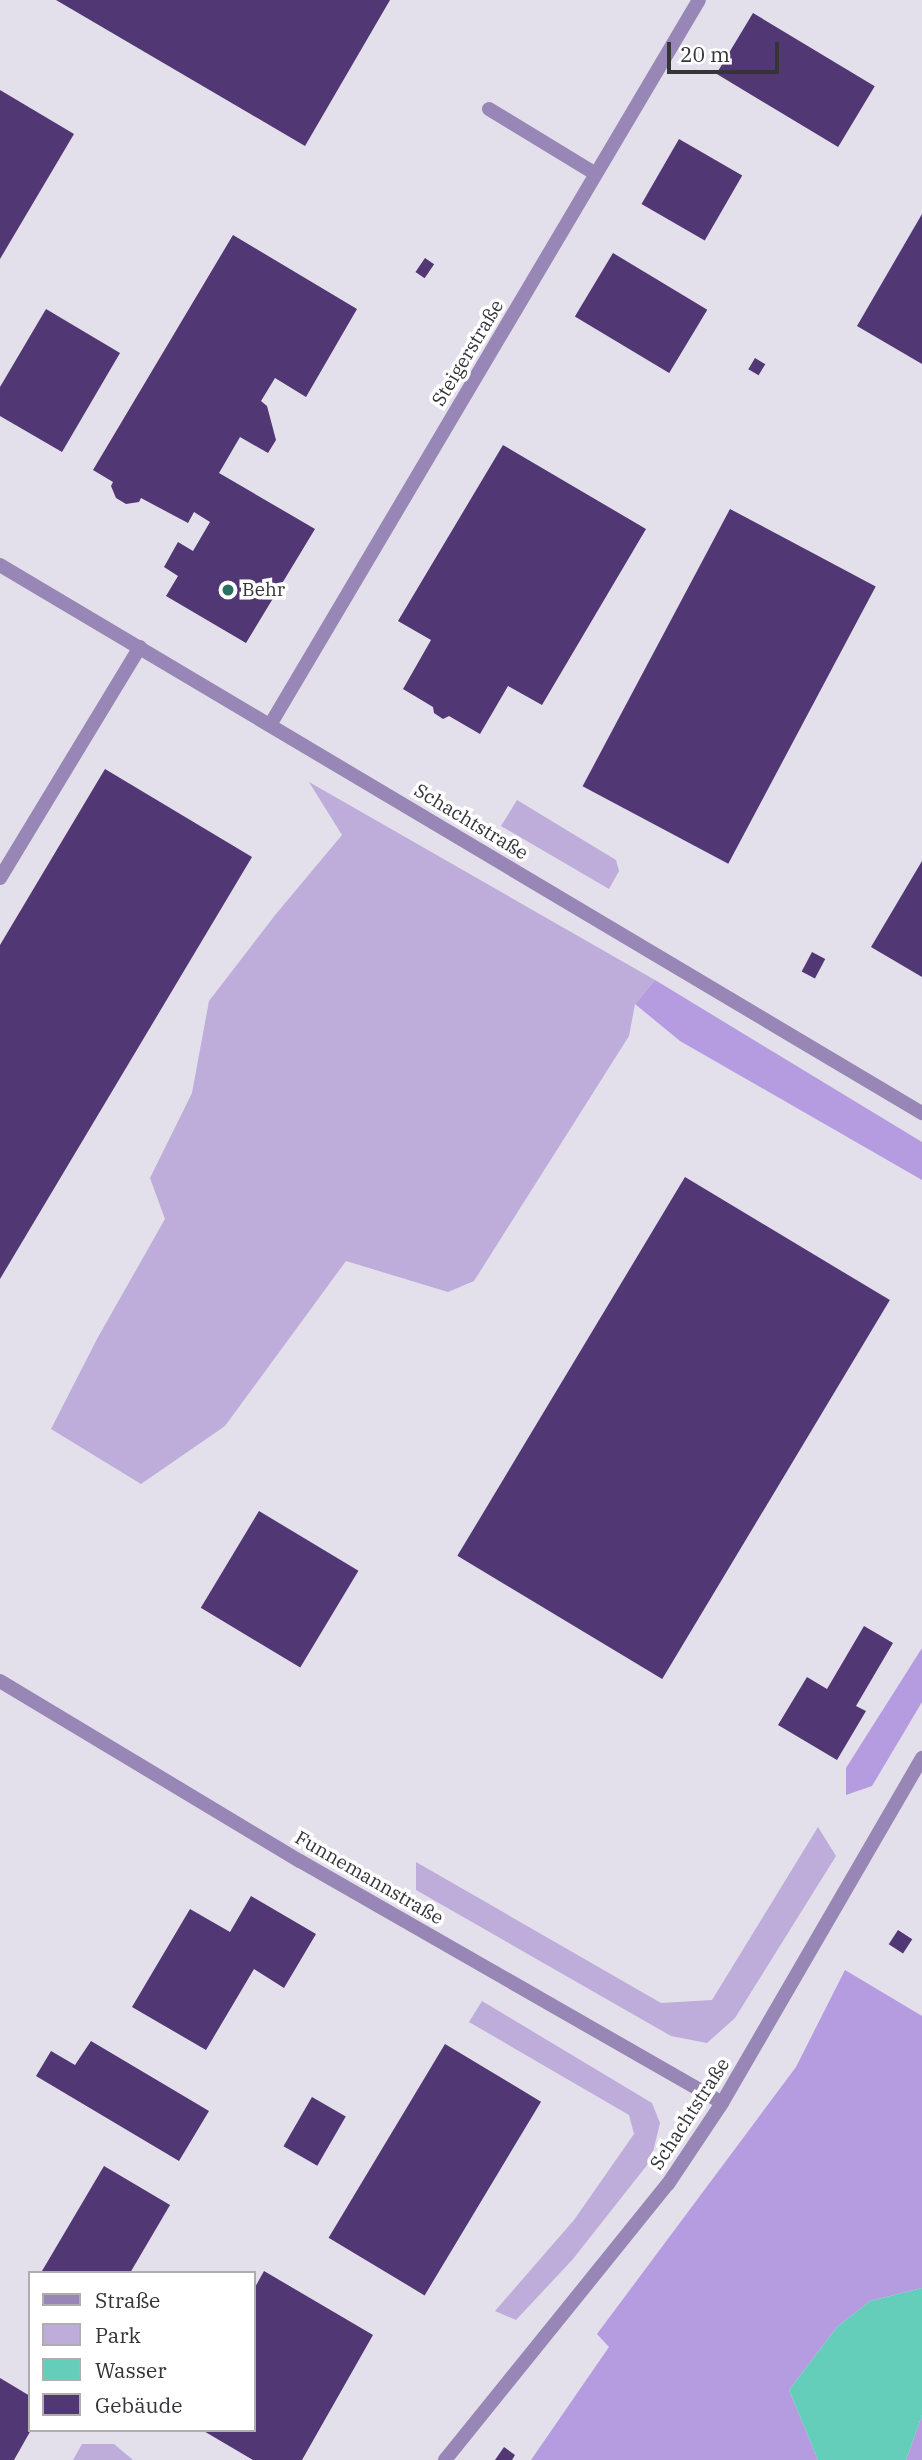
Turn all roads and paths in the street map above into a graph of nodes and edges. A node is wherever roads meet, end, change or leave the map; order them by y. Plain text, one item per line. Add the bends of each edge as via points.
1 (699, 0) edge
2 (488, 109) dead end
3 (596, 174) junction
4 (0, 565) edge
5 (140, 647) junction
6 (270, 725) junction
7 (0, 878) edge
8 (922, 1113) edge
9 (0, 1681) edge
10 (922, 1758) edge
11 (722, 2103) junction
12 (444, 2460) edge

1 - 3 street, Steigerstraße
2 - 3 street
3 - 6 street, Steigerstraße
4 - 5 street, Schachtstraße
5 - 6 street, Schachtstraße
5 - 7 street
6 - 8 street, Schachtstraße
9 - 11 street, Funnemannstraße via 300,1861
10 - 11 street, Schachtstraße
11 - 12 street, Schachtstraße via 668,2184

